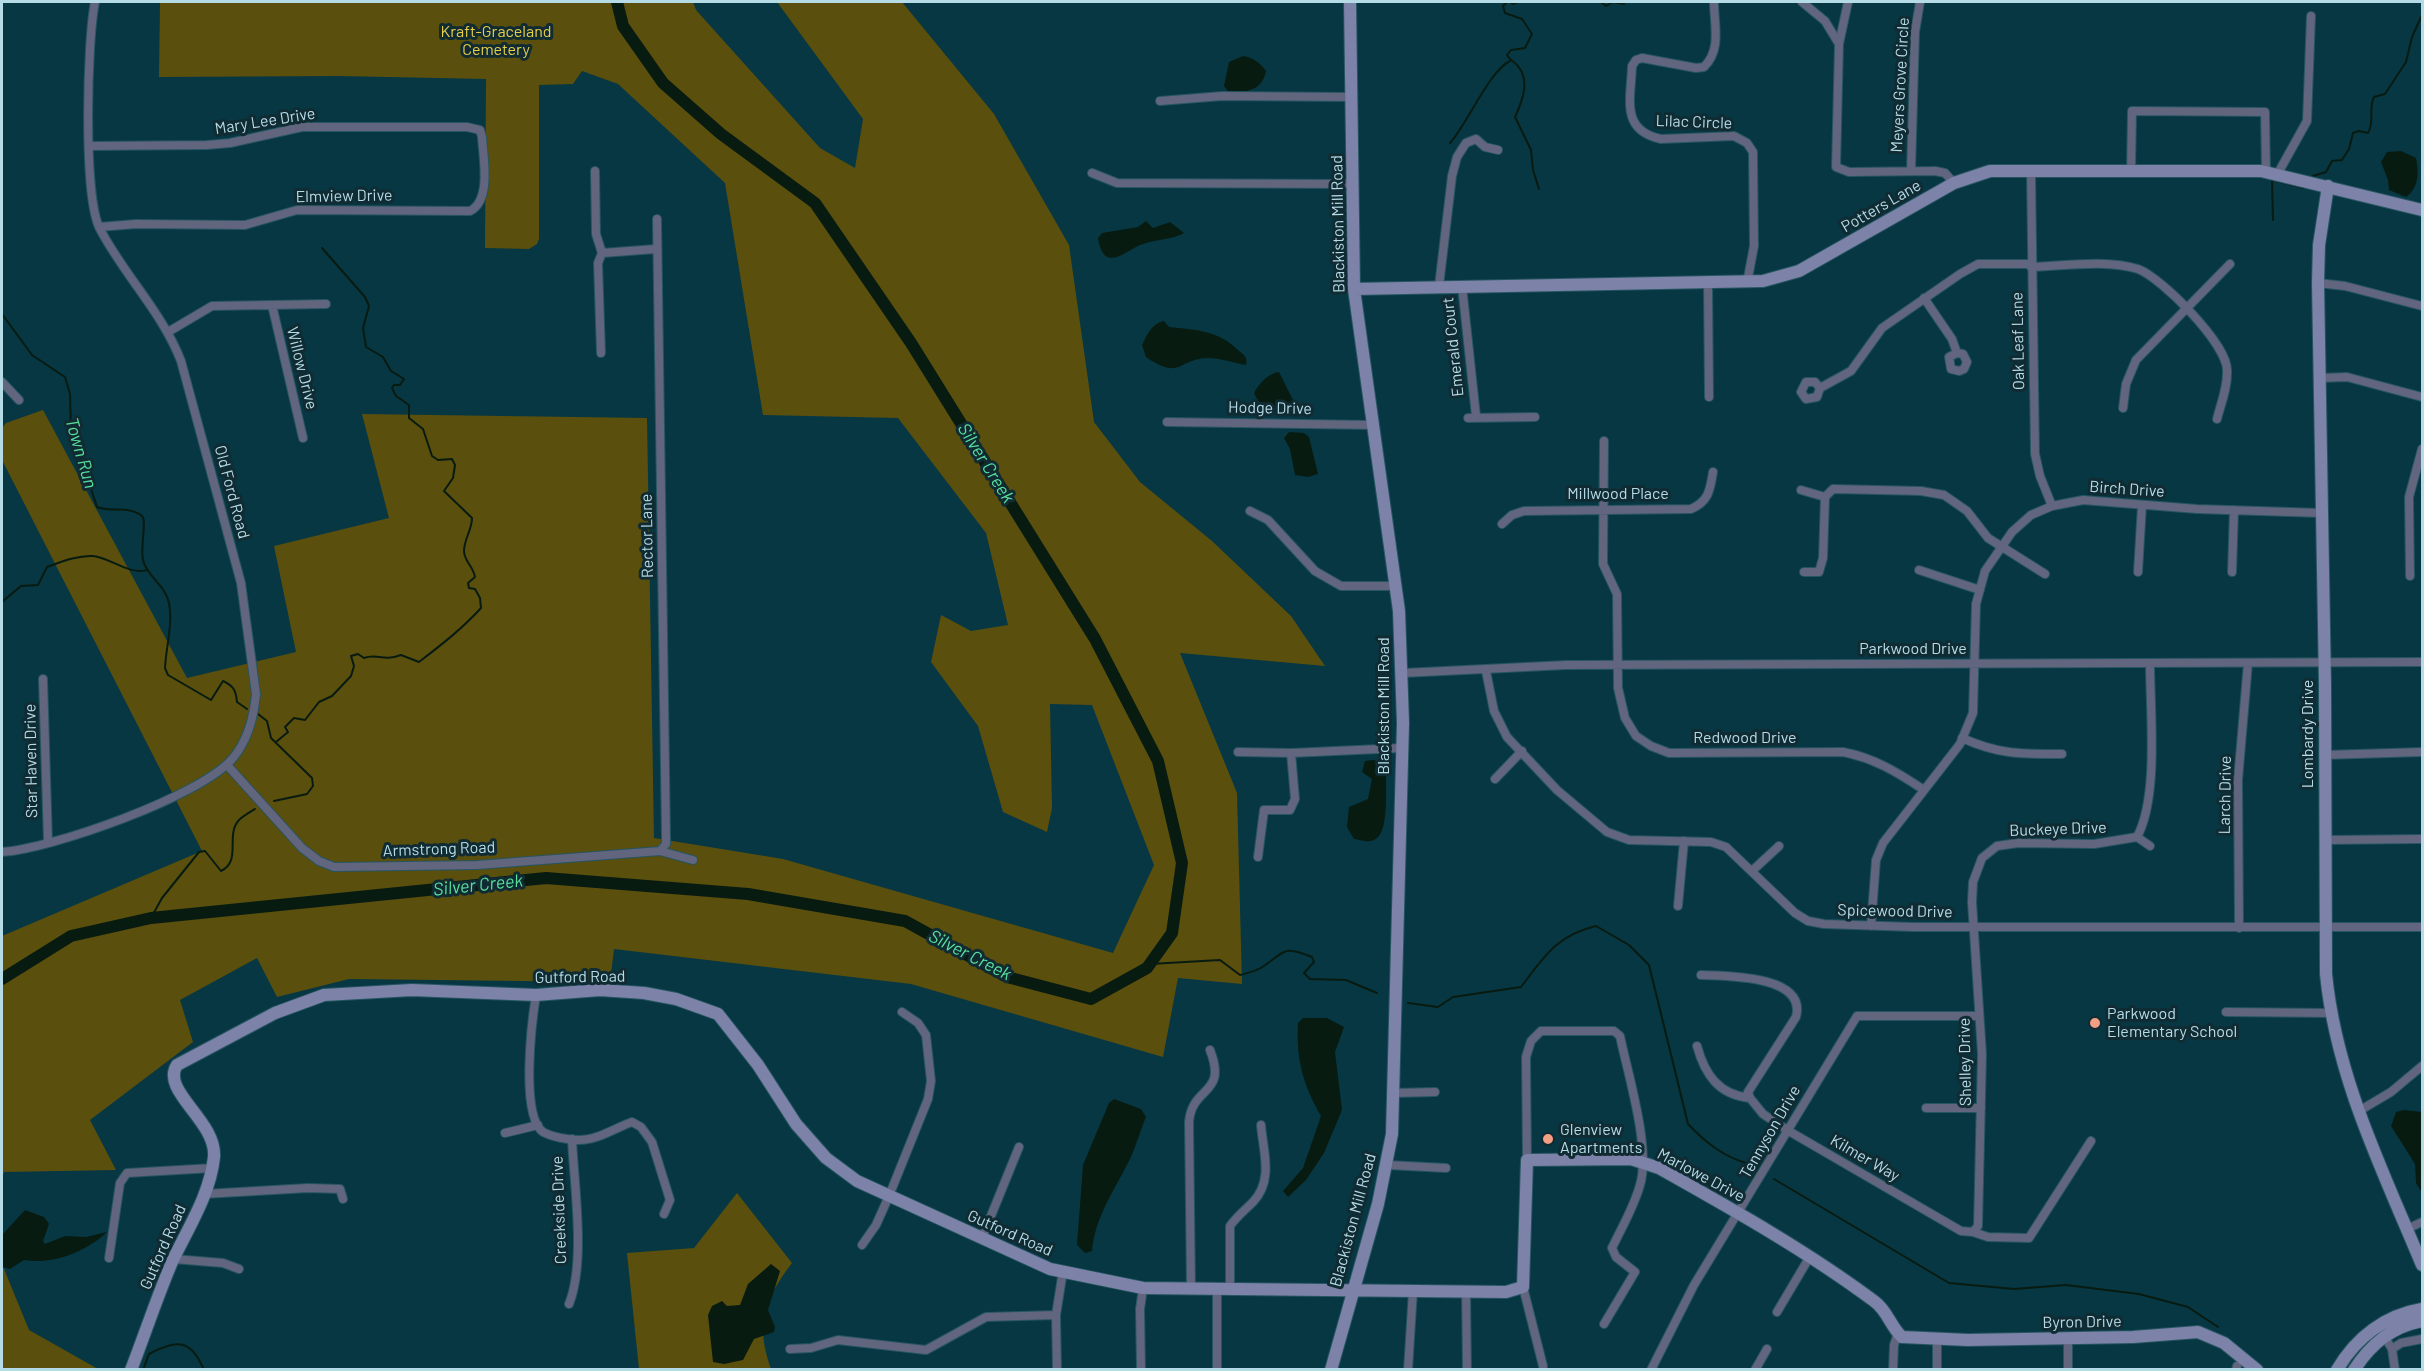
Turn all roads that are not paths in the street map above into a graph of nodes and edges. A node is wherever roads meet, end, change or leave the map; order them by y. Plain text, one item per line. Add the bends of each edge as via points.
1 (95, 2) edge
2 (1350, 2) edge
3 (1714, 2) edge
4 (1802, 2) edge
5 (1848, 2) edge
6 (1920, 2) edge
7 (2311, 16) dead end
8 (1839, 44) junction
9 (1350, 97) junction
10 (1160, 101) dead end
11 (480, 130) joint
12 (90, 146) junction
13 (1498, 150) dead end
14 (595, 171) dead end
15 (1911, 171) junction
16 (1092, 173) dead end
17 (2031, 173) junction
18 (2130, 173) junction
19 (2271, 173) junction
20 (1954, 183) junction
21 (1352, 184) junction
22 (2328, 186) junction
23 (2422, 210) edge
24 (657, 219) dead end
25 (99, 227) junction
26 (656, 249) junction
27 (602, 253) junction
28 (2230, 264) dead end
29 (2031, 266) junction
30 (1747, 283) junction
31 (1708, 284) junction
32 (2318, 284) junction
33 (1439, 286) junction
34 (1462, 286) junction
35 (1354, 289) junction
36 (1924, 298) junction
37 (326, 304) dead end
38 (272, 305) junction
39 (2422, 306) edge
40 (2186, 309) junction
41 (168, 332) junction
42 (601, 353) dead end
43 (1957, 353) dead end
44 (2319, 378) junction
45 (2, 382) edge
46 (1820, 388) dead end
47 (1709, 397) dead end
48 (2422, 397) edge
49 (19, 400) dead end
50 (2123, 408) dead end
51 (1535, 417) dead end
52 (2217, 419) dead end
53 (1167, 422) dead end
54 (1373, 425) junction
55 (303, 438) dead end
56 (1604, 441) dead end
57 (2422, 449) edge
58 (1713, 472) dead end
59 (1801, 490) dead end
60 (1825, 497) junction
61 (2142, 505) junction
62 (2052, 506) junction
63 (1604, 509) junction
64 (2234, 510) junction
65 (1250, 511) dead end
66 (2321, 513) junction
67 (1502, 524) dead end
68 (2002, 546) junction
69 (1919, 570) dead end
70 (1804, 572) dead end
71 (2138, 572) dead end
72 (2232, 572) dead end
73 (2045, 574) dead end
74 (2410, 576) dead end
75 (1396, 586) junction
76 (1980, 590) junction
77 (2325, 662) junction
78 (2422, 662) edge
79 (2150, 663) junction
80 (2248, 663) junction
81 (1618, 664) junction
82 (1974, 664) junction
83 (1486, 671) junction
84 (1403, 673) junction
85 (43, 679) dead end
86 (1962, 738) junction
87 (1401, 748) junction
88 (1521, 751) junction
89 (1238, 752) dead end
90 (2422, 752) edge
91 (1291, 753) junction
92 (2062, 754) dead end
93 (2324, 755) junction
94 (227, 765) junction
95 (1495, 779) dead end
96 (1924, 790) junction
97 (2137, 837) junction
98 (2422, 839) edge
99 (2325, 840) junction
100 (1684, 841) junction
101 (48, 842) junction
102 (1779, 846) dead end
103 (2150, 846) dead end
104 (660, 850) junction
105 (2, 852) edge
106 (1258, 857) dead end
107 (693, 860) dead end
108 (1752, 871) junction
109 (1678, 906) dead end
110 (1871, 926) junction
111 (1972, 927) junction
112 (2422, 927) edge
113 (2240, 928) junction
114 (2326, 928) junction
115 (1701, 975) dead end
116 (536, 995) junction
117 (902, 1012) dead end
118 (2226, 1012) dead end
119 (2330, 1013) junction
120 (1979, 1016) junction
121 (1697, 1046) dead end
122 (1210, 1050) dead end
123 (2422, 1066) edge
124 (1435, 1092) dead end
125 (1394, 1093) junction
126 (1750, 1098) junction
127 (1926, 1108) dead end
128 (1981, 1108) junction
129 (2359, 1111) junction
130 (538, 1125) junction
131 (1261, 1125) dead end
132 (1787, 1130) junction
133 (505, 1133) dead end
134 (572, 1139) junction
135 (2091, 1141) dead end
136 (1019, 1147) dead end
137 (1527, 1160) junction
138 (1642, 1163) junction
139 (1388, 1166) junction
140 (213, 1168) junction
141 (1446, 1168) dead end
142 (204, 1194) junction
143 (889, 1196) junction
144 (343, 1199) dead end
145 (664, 1214) dead end
146 (1739, 1215) junction
147 (2422, 1222) edge
148 (2407, 1229) junction
149 (1973, 1232) junction
150 (982, 1238) junction
151 (862, 1245) dead end
152 (109, 1258) dead end
153 (1809, 1258) junction
154 (174, 1259) junction
155 (2422, 1266) edge
156 (239, 1269) dead end
157 (1063, 1271) junction
158 (1523, 1287) junction
159 (1143, 1288) junction
160 (1191, 1290) junction
161 (1224, 1290) junction
162 (1352, 1290) junction
163 (1413, 1291) junction
164 (1466, 1291) junction
165 (569, 1304) dead end
166 (2422, 1309) edge
167 (1778, 1312) dead end
168 (1056, 1315) junction
169 (2422, 1321) edge
170 (1604, 1324) dead end
171 (1898, 1333) junction
172 (2384, 1336) junction
173 (2068, 1338) junction
174 (2422, 1339) edge
175 (1937, 1340) junction
176 (790, 1349) dead end
177 (1767, 1349) dead end
178 (2392, 1349) junction
179 (1543, 1366) dead end
180 (131, 1370) edge
181 (1057, 1370) edge
182 (1141, 1370) edge
183 (1217, 1370) edge
184 (1330, 1370) edge
185 (1408, 1370) edge
186 (1467, 1370) edge
187 (1651, 1370) edge
188 (1755, 1370) edge
189 (1893, 1370) edge
190 (1937, 1370) edge
191 (2068, 1370) edge
192 (2257, 1370) edge
193 (2337, 1370) edge
194 (2354, 1370) edge
195 (2395, 1370) edge

1 - 12 street, Old Ford Road
2 - 9 street, Blackiston Mill Road
3 - 30 street, Lilac Circle via 1717,43 1711,60 1696,68 1636,60 1632,66 1631,119 1641,133 1661,139 1734,136 1747,143 1753,152 1754,246
4 - 8 street via 1825,21
5 - 8 street
6 - 15 street, Meyers Grove Circle
7 - 19 street via 2307,121 2302,134
8 - 15 street via 1836,167 1849,172
9 - 10 street via 1222,96
9 - 21 street, Blackiston Mill Road
11 - 12 street, Mary Lee Drive via 302,127 230,143
11 - 25 street, Elmview Drive via 482,196 477,207 470,210 303,209 245,225
12 - 25 street, Old Ford Road via 91,204
13 - 33 street via 1485,147 1476,139 1456,157
14 - 27 street via 596,234
15 - 20 street via 1945,173
16 - 21 street via 1117,183
17 - 18 street, Potters Lane
17 - 20 street, Potters Lane via 1990,171
17 - 29 street, Oak Leaf Lane
18 - 19 street, Potters Lane
18 - 19 street via 2132,111 2205,110 2265,112
19 - 22 street, Potters Lane
20 - 30 street, Potters Lane via 1799,271
21 - 35 street, Blackiston Mill Road
22 - 23 street, Potters Lane
22 - 32 street, Lombardy Drive
24 - 26 street, Rector Lane
25 - 41 street, Old Ford Road
26 - 27 street
26 - 104 street, Rector Lane via 666,837
27 - 42 street via 598,263
28 - 40 street
29 - 36 street via 1978,264
29 - 40 street via 2108,265 2138,269 2164,283
29 - 62 street, Oak Leaf Lane via 2035,454
30 - 31 street, Potters Lane
31 - 34 street, Potters Lane
31 - 47 street
32 - 39 street via 2345,286
32 - 44 street, Lombardy Drive
33 - 34 street, Potters Lane
33 - 35 street, Potters Lane
34 - 51 street, Emerald Court via 1472,417
35 - 54 street, Blackiston Mill Road
36 - 43 street
36 - 46 street via 1882,328 1851,371
37 - 38 street
38 - 41 street via 212,306
38 - 55 street, Willow Drive
40 - 50 street via 2136,360 2126,384
40 - 52 street via 2223,351 2228,368
41 - 94 street, Old Ford Road via 189,387 241,583 250,632 256,694 253,716 240,748
44 - 48 street via 2347,377
44 - 66 street, Lombardy Drive
45 - 49 street
53 - 54 street, Hodge Drive
54 - 75 street, Blackiston Mill Road
56 - 63 street, Redwood Drive
57 - 74 street via 2409,497
58 - 63 street, Millwood Place via 1703,504 1691,509
59 - 60 street
60 - 68 street via 1833,489 1944,495 1967,511 1988,538
60 - 70 street via 1823,558 1819,572
61 - 62 street, Birch Drive via 2083,500
61 - 64 street, Birch Drive
61 - 71 street
62 - 68 street, Birch Drive via 2031,515
63 - 67 street, Millwood Place via 1524,511
63 - 81 street, Redwood Drive via 1603,564 1617,594
64 - 66 street, Birch Drive
64 - 72 street
65 - 75 street via 1268,520 1315,572 1341,586
66 - 77 street, Lombardy Drive
68 - 73 street
68 - 76 street, Birch Drive via 1985,571
69 - 76 street
75 - 84 street, Blackiston Mill Road
76 - 82 street, Birch Drive
77 - 78 street, Parkwood Drive
77 - 80 street, Parkwood Drive
77 - 93 street, Lombardy Drive
79 - 80 street, Parkwood Drive
79 - 82 street, Parkwood Drive
79 - 97 street via 2150,796 2144,825
80 - 113 street, Larch Drive via 2238,780
81 - 82 street, Parkwood Drive
81 - 83 street, Parkwood Drive
81 - 96 street, Redwood Drive via 1618,688 1625,718 1636,736 1651,746 1669,753 1843,752 1891,768
82 - 86 street, Birch Drive via 1973,713
83 - 84 street, Parkwood Drive
83 - 88 street, Spicewood Drive via 1494,711 1507,737
84 - 87 street, Blackiston Mill Road
85 - 101 street, Star Haven Drive
86 - 92 street via 2000,752
86 - 96 street, Birch Drive
87 - 91 street
87 - 125 street, Blackiston Mill Road
88 - 95 street
88 - 100 street, Spicewood Drive via 1557,790 1607,832 1629,840
89 - 91 street
90 - 93 street
91 - 106 street via 1295,799 1290,810 1264,810
93 - 99 street, Lombardy Drive
94 - 101 street, Old Ford Road via 164,802 110,824
94 - 104 street, Armstrong Road via 302,848 333,867 477,865
96 - 110 street, Birch Drive via 1883,843 1876,860
97 - 103 street
97 - 111 street, Buckeye Drive via 2094,844 1997,846 1982,858 1973,882
98 - 99 street
99 - 114 street, Lombardy Drive
100 - 108 street, Spicewood Drive via 1726,847
100 - 109 street
101 - 105 street, Old Ford Road
102 - 108 street
104 - 107 street, Armstrong Road
108 - 110 street, Spicewood Drive via 1808,921
110 - 111 street, Spicewood Drive
111 - 113 street, Spicewood Drive
111 - 120 street, Shelley Drive
112 - 114 street, Spicewood Drive
113 - 114 street, Spicewood Drive
114 - 119 street, Lombardy Drive
115 - 126 street via 1764,980 1794,998 1798,1007 1796,1017 1748,1092
116 - 130 street via 528,1050
116 - 140 street, Gutford Road via 412,990 324,995 275,1013 184,1060 172,1072 172,1080 211,1137
116 - 143 street, Gutford Road via 600,990 644,993 718,1014 758,1065 796,1124 826,1158 857,1181
117 - 143 street via 918,1023 926,1035 931,1081
118 - 119 street
119 - 129 street, Lombardy Drive
120 - 128 street, Shelley Drive
120 - 132 street, Tennyson Drive via 1857,1016
121 - 126 street, Kilmer Way via 1702,1064 1716,1086 1735,1097
122 - 160 street via 1216,1066 1213,1085 1190,1108
123 - 129 street via 2391,1092
124 - 125 street
125 - 139 street, Blackiston Mill Road
126 - 132 street, Kilmer Way via 1763,1114
127 - 128 street
128 - 149 street, Shelley Drive via 1978,1226
129 - 148 street, Lombardy Drive
130 - 133 street
130 - 134 street, Creekside Drive via 543,1131
131 - 161 street via 1267,1164 1263,1183 1254,1200 1230,1226
132 - 146 street, Tennyson Drive
132 - 149 street, Kilmer Way via 1961,1231
134 - 145 street via 605,1134 632,1122 641,1127 652,1142 670,1200
134 - 165 street, Creekside Drive via 577,1251 575,1289
135 - 149 street, Kilmer Way via 2029,1238 1988,1237
136 - 150 street
137 - 138 street, Marlowe Drive via 1631,1159
137 - 138 street via 1526,1057 1531,1041 1541,1030 1607,1030 1620,1036 1642,1144
137 - 158 street
138 - 146 street, Marlowe Drive via 1659,1168
138 - 170 street via 1640,1185 1611,1248 1635,1272
139 - 141 street
139 - 162 street, Blackiston Mill Road
140 - 142 street, Gutford Road
140 - 152 street via 127,1173 120,1183
142 - 144 street via 340,1189
142 - 154 street, Gutford Road
143 - 150 street, Gutford Road
143 - 151 street
146 - 153 street, Marlowe Drive
146 - 187 street, Tennyson Drive via 1695,1285
147 - 148 street
148 - 155 street, Lombardy Drive
150 - 157 street, Gutford Road via 1021,1258
153 - 167 street
153 - 171 street, Marlowe Drive via 1876,1302
154 - 156 street via 223,1263
154 - 180 street, Gutford Road
157 - 159 street, Gutford Road
157 - 168 street
158 - 164 street via 1506,1292
158 - 179 street
159 - 160 street, Gutford Road
159 - 182 street
160 - 161 street, Gutford Road
161 - 162 street, Gutford Road
161 - 183 street
162 - 163 street
162 - 184 street, Blackiston Mill Road
163 - 164 street
163 - 185 street
164 - 186 street
166 - 193 street via 2407,1311 2380,1324 2355,1346
168 - 176 street via 986,1317 926,1350 838,1340 812,1348
168 - 181 street
169 - 172 street
171 - 175 street, Byron Drive
171 - 189 street
172 - 178 street
172 - 194 street via 2368,1348
173 - 175 street, Byron Drive
173 - 191 street
173 - 192 street, Byron Drive via 2198,1332 2231,1348
174 - 178 street
175 - 190 street
177 - 188 street
178 - 195 street

